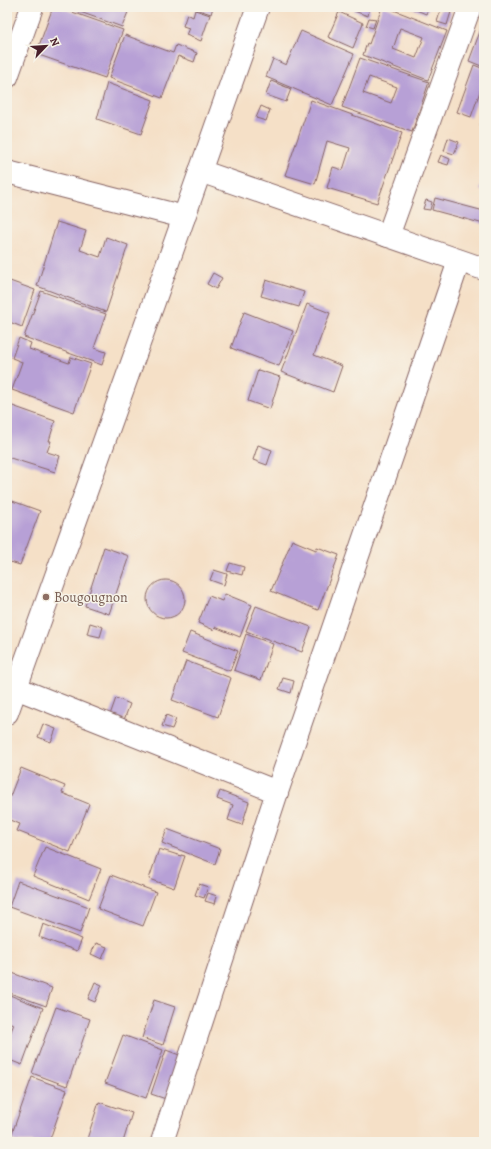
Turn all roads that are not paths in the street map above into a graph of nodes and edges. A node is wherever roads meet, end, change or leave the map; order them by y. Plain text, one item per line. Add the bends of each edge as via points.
1 (32, 7) edge
2 (258, 7) edge
3 (470, 7) edge
4 (7, 77) edge
5 (200, 171) junction
6 (7, 172) edge
7 (184, 217) junction
8 (388, 236) junction
9 (460, 261) junction
10 (484, 270) edge
11 (16, 688) junction
12 (7, 713) edge
13 (277, 792) junction
14 (162, 1142) edge

1 - 4 street
2 - 5 street
3 - 8 street
5 - 7 street
5 - 8 street
6 - 7 street
7 - 11 street
8 - 9 street
9 - 10 street
9 - 13 street
11 - 12 street
11 - 13 street
13 - 14 street

